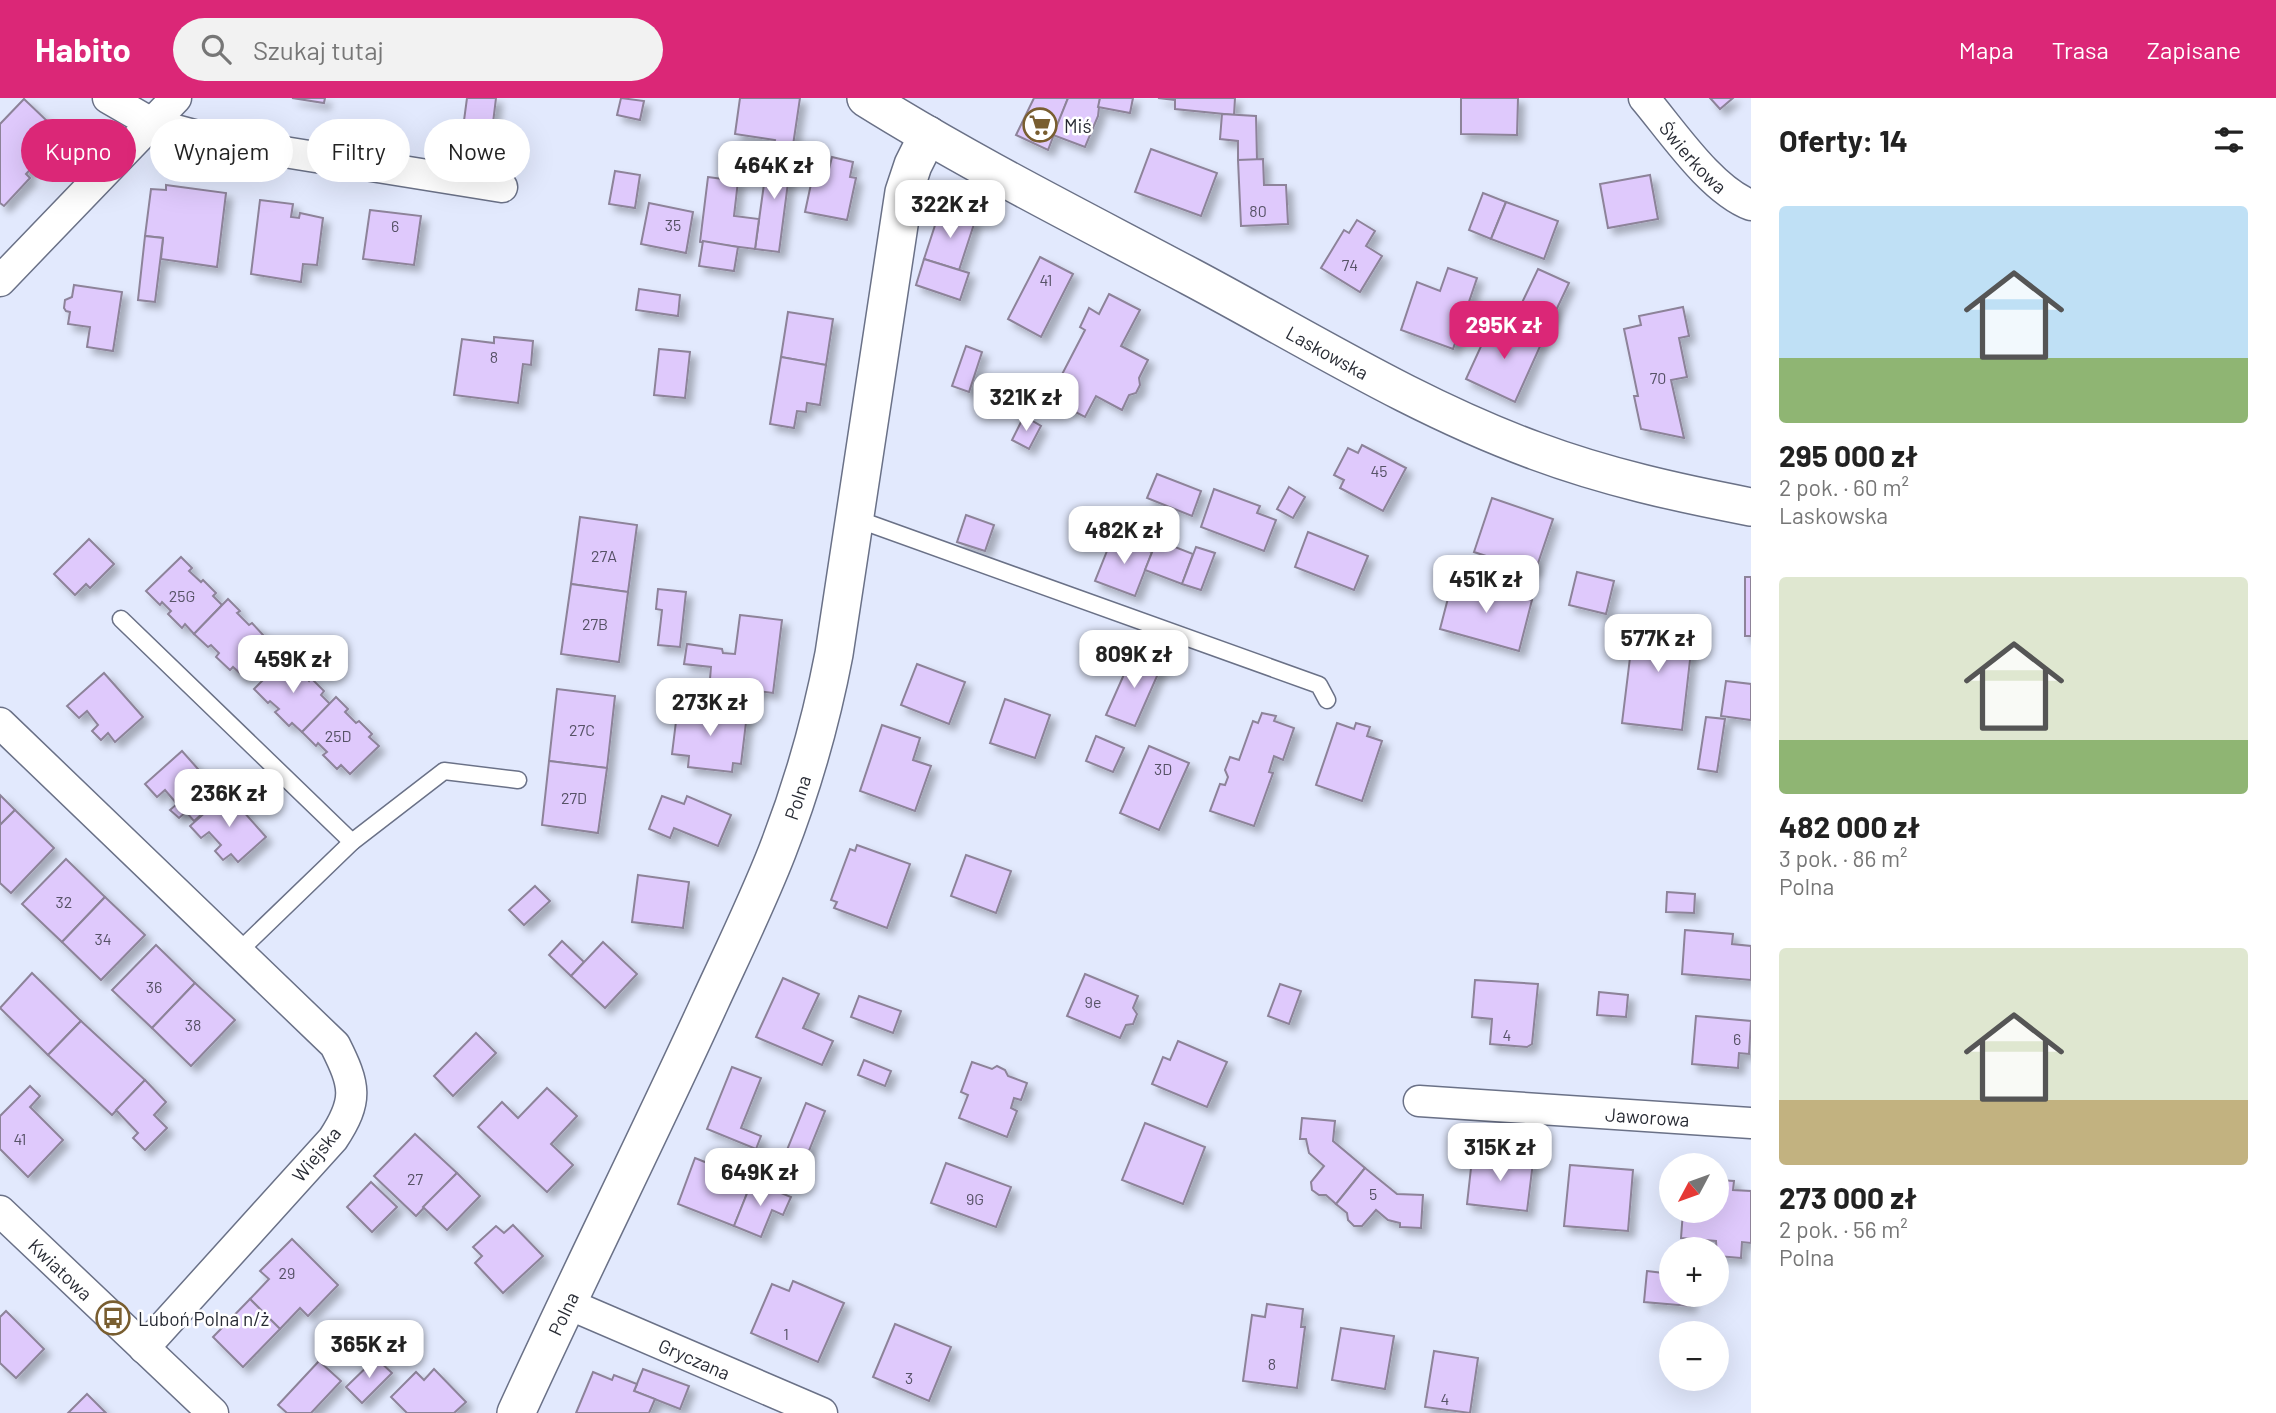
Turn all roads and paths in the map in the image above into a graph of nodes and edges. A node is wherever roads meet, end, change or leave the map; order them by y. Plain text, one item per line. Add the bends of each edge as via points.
1 (108, 98) edge
2 (176, 98) edge
3 (866, 98) edge
4 (1644, 98) edge
5 (157, 119) edge
6 (150, 122) edge
7 (150, 127) edge
8 (928, 135) junction
9 (293, 153) edge
10 (502, 187) dead end
11 (1751, 205) edge
12 (0, 282) edge
13 (1751, 507) edge
14 (854, 517) junction
15 (121, 620) dead end
16 (1327, 700) dead end
17 (0, 723) edge
18 (518, 780) dead end
19 (352, 842) junction
20 (238, 952) junction
21 (1419, 1101) dead end
22 (1751, 1123) edge
23 (0, 1211) edge
24 (566, 1303) junction
25 (144, 1348) junction
26 (213, 1413) edge
27 (516, 1413) edge
28 (822, 1413) edge

1 - 6 street
2 - 5 street
3 - 8 street, Laskowska
4 - 11 street, Świerkowa via 1709,175
7 - 12 street
8 - 13 street, Laskowska via 1468,424 1607,475
8 - 14 street, Polna via 908,180 901,210
9 - 10 street
14 - 16 lane via 1319,685
14 - 24 street, Polna via 828,686 785,829 676,1076
15 - 19 lane
17 - 20 street, Wiejska
18 - 19 lane via 444,771
19 - 20 lane
20 - 25 street, Wiejska via 335,1045 350,1074 352,1097 333,1139
21 - 22 street, Jaworowa
23 - 25 street, Kwiatowa
24 - 27 street, Polna
24 - 28 street, Gryczana
25 - 26 street, Kwiatowa

